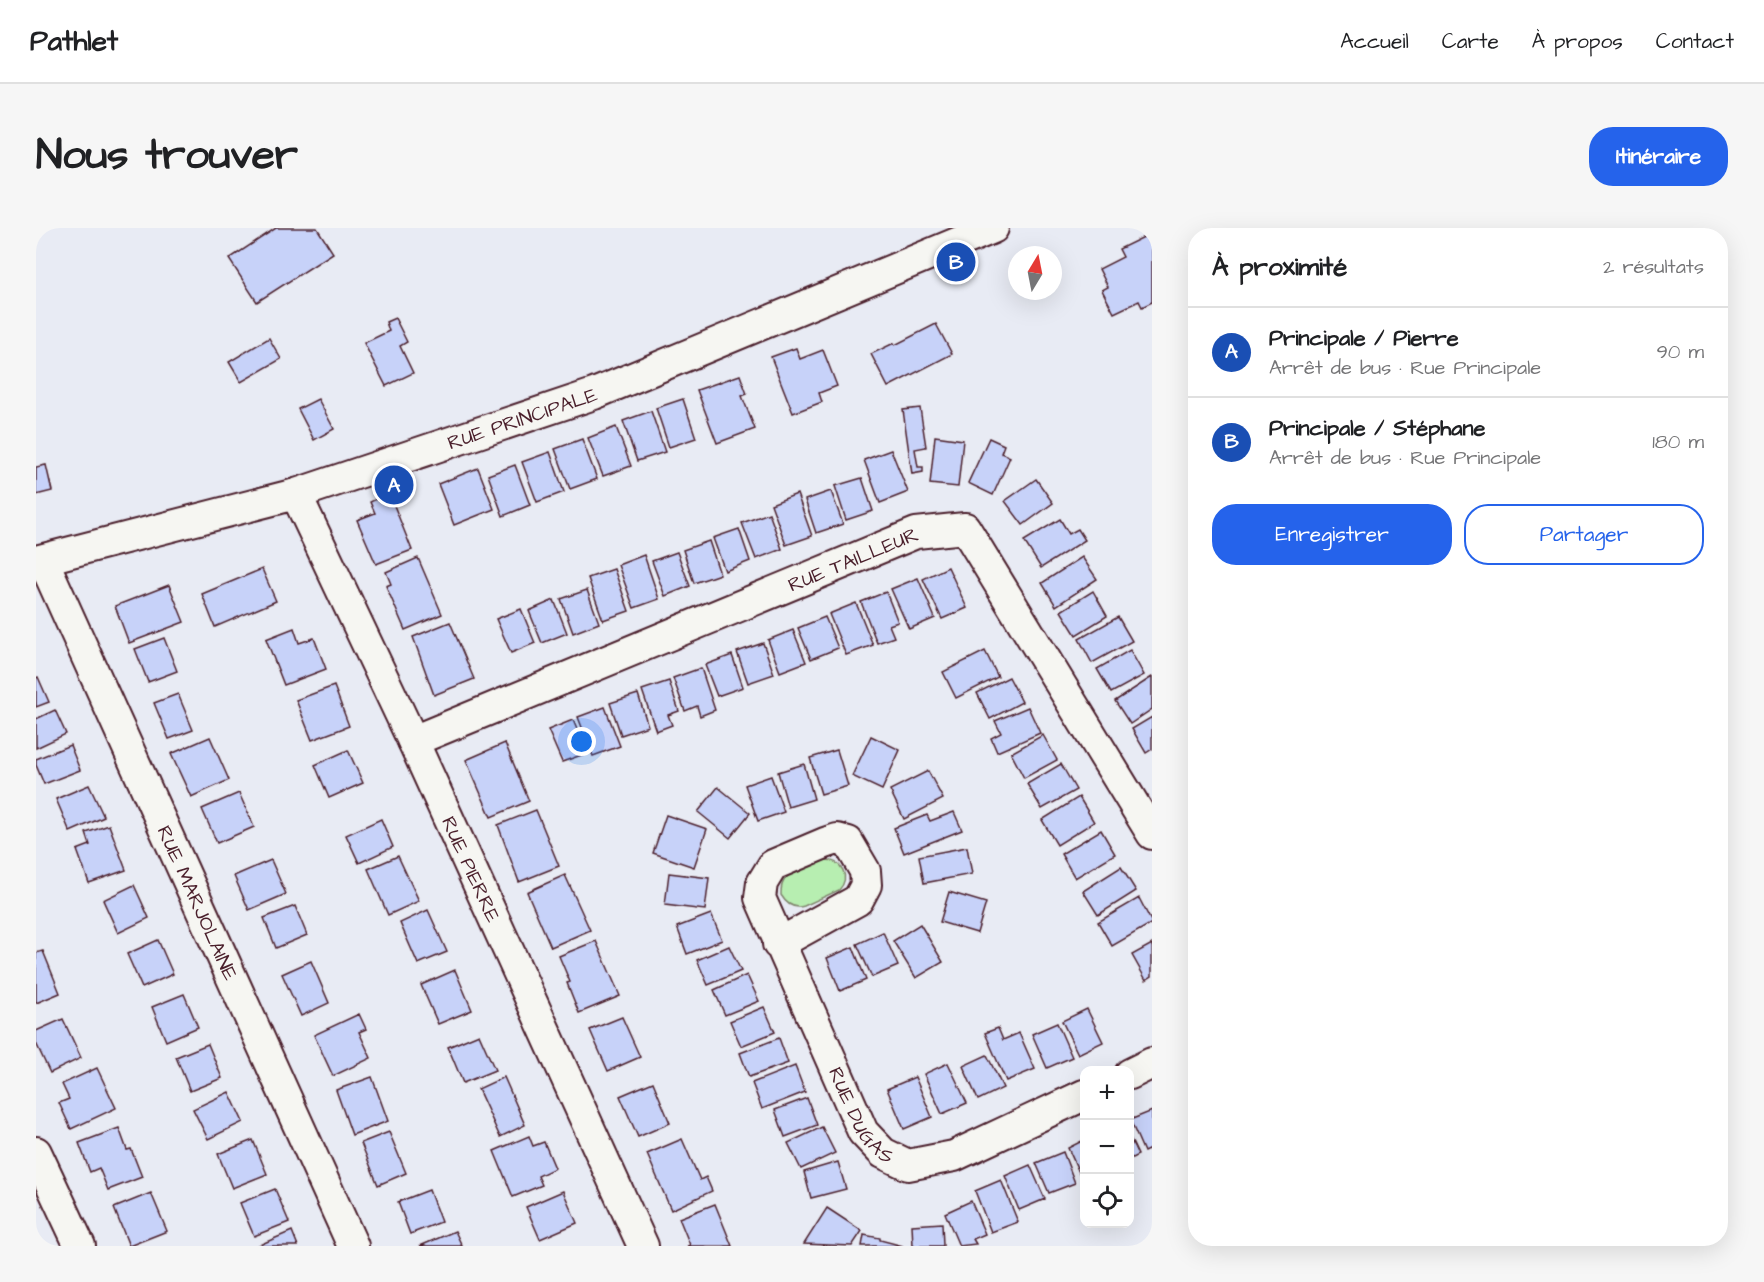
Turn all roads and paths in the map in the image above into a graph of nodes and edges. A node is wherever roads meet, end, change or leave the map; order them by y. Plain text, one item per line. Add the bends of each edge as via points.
1 (993, 228) edge
2 (296, 494) junction
3 (39, 561) edge
4 (412, 741) junction
5 (1152, 834) edge
6 (778, 944) dead end
7 (1152, 1064) edge
8 (1134, 1072) edge
9 (1080, 1097) edge
10 (36, 1152) edge
11 (80, 1246) edge
12 (353, 1246) edge
13 (643, 1246) edge

1 - 2 street, RUE PRINCIPALE via 594,394
2 - 3 street, RUE PRINCIPALE
2 - 4 street, RUE PIERRE
3 - 12 street, RUE MARJOLAINE
4 - 5 street, RUE TAILLEUR via 916,533 965,528
4 - 13 street, RUE PIERRE
6 - 9 street, RUE DUGAS via 862,1132 883,1153 908,1165 954,1156
7 - 8 street
10 - 11 street

